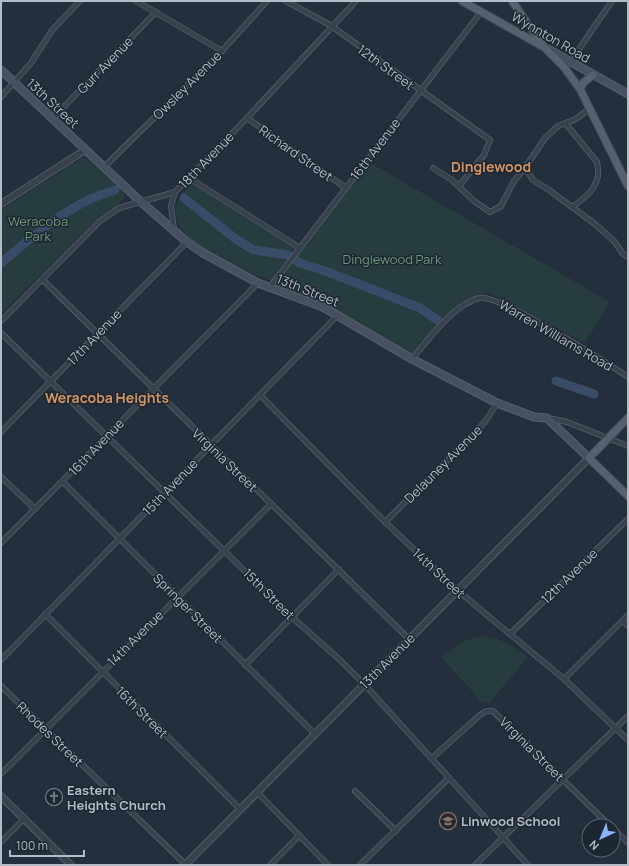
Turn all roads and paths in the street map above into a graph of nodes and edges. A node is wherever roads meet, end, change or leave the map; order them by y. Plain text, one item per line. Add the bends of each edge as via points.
1 (80, 1) edge
2 (136, 1) edge
3 (267, 1) edge
4 (286, 1) edge
5 (356, 1) edge
6 (462, 1) edge
7 (512, 1) edge
8 (612, 1) edge
9 (156, 12) junction
10 (481, 12) junction
11 (331, 27) junction
12 (544, 47) junction
13 (222, 51) junction
14 (572, 64) junction
15 (1, 70) edge
16 (593, 75) junction
17 (14, 83) junction
18 (580, 89) junction
19 (419, 91) junction
20 (628, 94) edge
21 (1, 97) edge
22 (589, 108) junction
23 (53, 118) junction
24 (247, 118) junction
25 (566, 124) junction
26 (85, 150) junction
27 (104, 167) junction
28 (433, 168) dead end
29 (525, 168) junction
30 (189, 178) junction
31 (458, 186) junction
32 (628, 186) edge
33 (346, 188) junction
34 (175, 192) junction
35 (140, 201) junction
36 (1, 204) edge
37 (572, 207) junction
38 (174, 232) junction
39 (187, 242) junction
40 (300, 248) junction
41 (628, 257) edge
42 (43, 280) junction
43 (258, 283) junction
44 (270, 287) junction
45 (338, 315) junction
46 (1, 321) edge
47 (1, 333) edge
48 (98, 334) junction
49 (412, 359) junction
50 (628, 377) edge
51 (51, 382) junction
52 (152, 388) junction
53 (260, 395) junction
54 (498, 403) junction
55 (547, 418) junction
56 (628, 418) edge
57 (1, 432) edge
58 (107, 436) junction
59 (608, 438) junction
60 (210, 445) junction
61 (628, 446) edge
62 (589, 458) junction
63 (1, 477) edge
64 (62, 482) junction
65 (165, 493) junction
66 (628, 496) edge
67 (271, 504) junction
68 (35, 509) junction
69 (628, 518) edge
70 (385, 522) junction
71 (119, 540) junction
72 (1, 543) edge
73 (224, 550) junction
74 (339, 570) junction
75 (457, 590) junction
76 (176, 597) junction
77 (45, 614) junction
78 (628, 615) edge
79 (293, 618) junction
80 (622, 621) junction
81 (628, 626) edge
82 (510, 634) junction
83 (409, 639) junction
84 (1, 660) edge
85 (245, 665) junction
86 (102, 671) junction
87 (564, 679) junction
88 (364, 684) junction
89 (1, 686) edge
90 (628, 716) edge
91 (616, 728) junction
92 (45, 730) junction
93 (315, 734) junction
94 (628, 740) edge
95 (432, 758) junction
96 (1, 774) edge
97 (449, 778) junction
98 (562, 779) junction
99 (355, 791) dead end
100 (257, 792) junction
101 (1, 796) edge
102 (240, 809) junction
103 (602, 818) edge
104 (24, 819) junction
105 (396, 831) junction
106 (299, 836) junction
107 (503, 836) junction
108 (1, 842) edge
109 (71, 865) edge
110 (185, 865) edge
111 (270, 865) edge
112 (328, 865) edge
113 (360, 865) edge
114 (475, 865) edge
115 (528, 865) edge

1 - 17 street via 53,29 31,63
2 - 9 street
3 - 13 street, Owsley Avenue
4 - 11 street, 12th Street
5 - 11 street, 18th Avenue
6 - 10 main road, Wynnton Road
7 - 12 main road
8 - 14 street
9 - 13 street
9 - 23 street, Gurr Avenue
10 - 12 main road, Wynnton Road
10 - 19 street, 16th Avenue
11 - 19 street, 12th Street
11 - 24 street, 18th Avenue
12 - 14 main road, Wynnton Road
12 - 18 main road via 564,67
13 - 27 street, Owsley Avenue
14 - 16 main road, Wynnton Road
15 - 17 main road, 13th Street
16 - 18 main road
16 - 20 main road, Wynnton Road
17 - 21 street
17 - 23 main road, 13th Street
18 - 22 main road
19 - 31 street, 12th Street via 490,140 484,155
19 - 33 street, 16th Avenue
22 - 25 street
22 - 32 main road
23 - 26 main road, 13th Street
24 - 30 street, 18th Avenue
24 - 33 street, Richard Street
25 - 29 street via 558,126 545,138
25 - 37 street via 597,162 599,169 599,177 593,190
26 - 27 main road, 13th Street
26 - 36 street
27 - 35 main road, 13th Street
28 - 31 street
29 - 31 street via 514,181 501,206 490,212
29 - 37 street via 533,180
30 - 34 street, 18th Avenue
30 - 40 street
33 - 40 street, 16th Avenue
34 - 35 street, 18th Avenue
34 - 38 street via 171,206
35 - 38 main road, 13th Street
35 - 42 street, 18th Avenue via 119,208 100,221
37 - 41 street via 595,224
38 - 39 main road, 13th Street
39 - 43 main road, 13th Street
39 - 48 street, 17th Avenue
40 - 44 street, 16th Avenue
42 - 46 street, 18th Avenue
42 - 48 street, Virginia Street
43 - 44 main road, 13th Street
43 - 52 street, 16th Avenue
44 - 45 main road, 13th Street
45 - 49 main road, 13th Street
45 - 53 street, 15th Avenue
47 - 51 street, 15th Street
48 - 51 street, 17th Avenue
48 - 52 street, Virginia Street
49 - 50 street, Warren Williams Road via 458,310 472,300 485,297 554,331
49 - 54 main road, 13th Street
51 - 57 street, 17th Avenue
51 - 58 street, 15th Street
52 - 58 street, 16th Avenue
52 - 60 street, Virginia Street
53 - 60 street, 15th Avenue
53 - 70 street, 14th Street
54 - 55 main road, 13th Street via 534,417
54 - 70 street, Delauney Avenue via 476,432
55 - 59 street via 567,422
55 - 62 main road
56 - 59 main road
58 - 64 street, 16th Avenue
58 - 65 street, 15th Street
59 - 61 street
59 - 62 main road
60 - 65 street, 15th Avenue
60 - 67 street, Virginia Street
62 - 66 main road
62 - 75 street, 13th Avenue
63 - 68 street
64 - 68 street, 16th Avenue
64 - 71 street, Springer Street
65 - 71 street, 15th Avenue
65 - 73 street, 15th Street
67 - 73 street, 14th Avenue
67 - 74 street, Virginia Street
68 - 72 street, 16th Avenue
69 - 82 street, 12th Avenue
70 - 75 street, 14th Street
71 - 76 street, Springer Street
71 - 77 street, 15th Avenue
73 - 76 street, 14th Avenue
73 - 79 street, 15th Street
74 - 79 street
74 - 83 street, Virginia Street
75 - 82 street, 14th Street
75 - 83 street, 13th Avenue
76 - 85 street, Springer Street
76 - 86 street, 14th Avenue
77 - 84 street, 15th Avenue
77 - 86 street, 16th Street
78 - 80 street
79 - 85 street
79 - 88 street, 15th Street
80 - 81 street
80 - 87 street
82 - 87 street, 14th Street
83 - 88 street, 13th Avenue
85 - 93 street, Springer Street
86 - 92 street, 14th Avenue
86 - 102 street, 16th Street
87 - 91 street, 14th Street
88 - 93 street, 13th Avenue
88 - 95 street, 15th Street
89 - 92 street, Rhodes Street
90 - 91 street
91 - 94 street, 14th Street
91 - 98 street
92 - 96 street, 14th Avenue
92 - 110 street, Rhodes Street
93 - 100 street, 13th Avenue
95 - 97 street, 15th Street
95 - 98 street, Virginia Street via 480,715 490,710
97 - 105 street
97 - 107 street, 15th Street
98 - 103 street, Virginia Street
98 - 107 street
99 - 105 street
100 - 102 street, 13th Avenue
100 - 106 street
101 - 104 street
102 - 110 street, 13th Avenue
104 - 108 street
104 - 109 street
105 - 113 street
106 - 111 street
106 - 112 street
107 - 114 street
107 - 115 street, 15th Street

